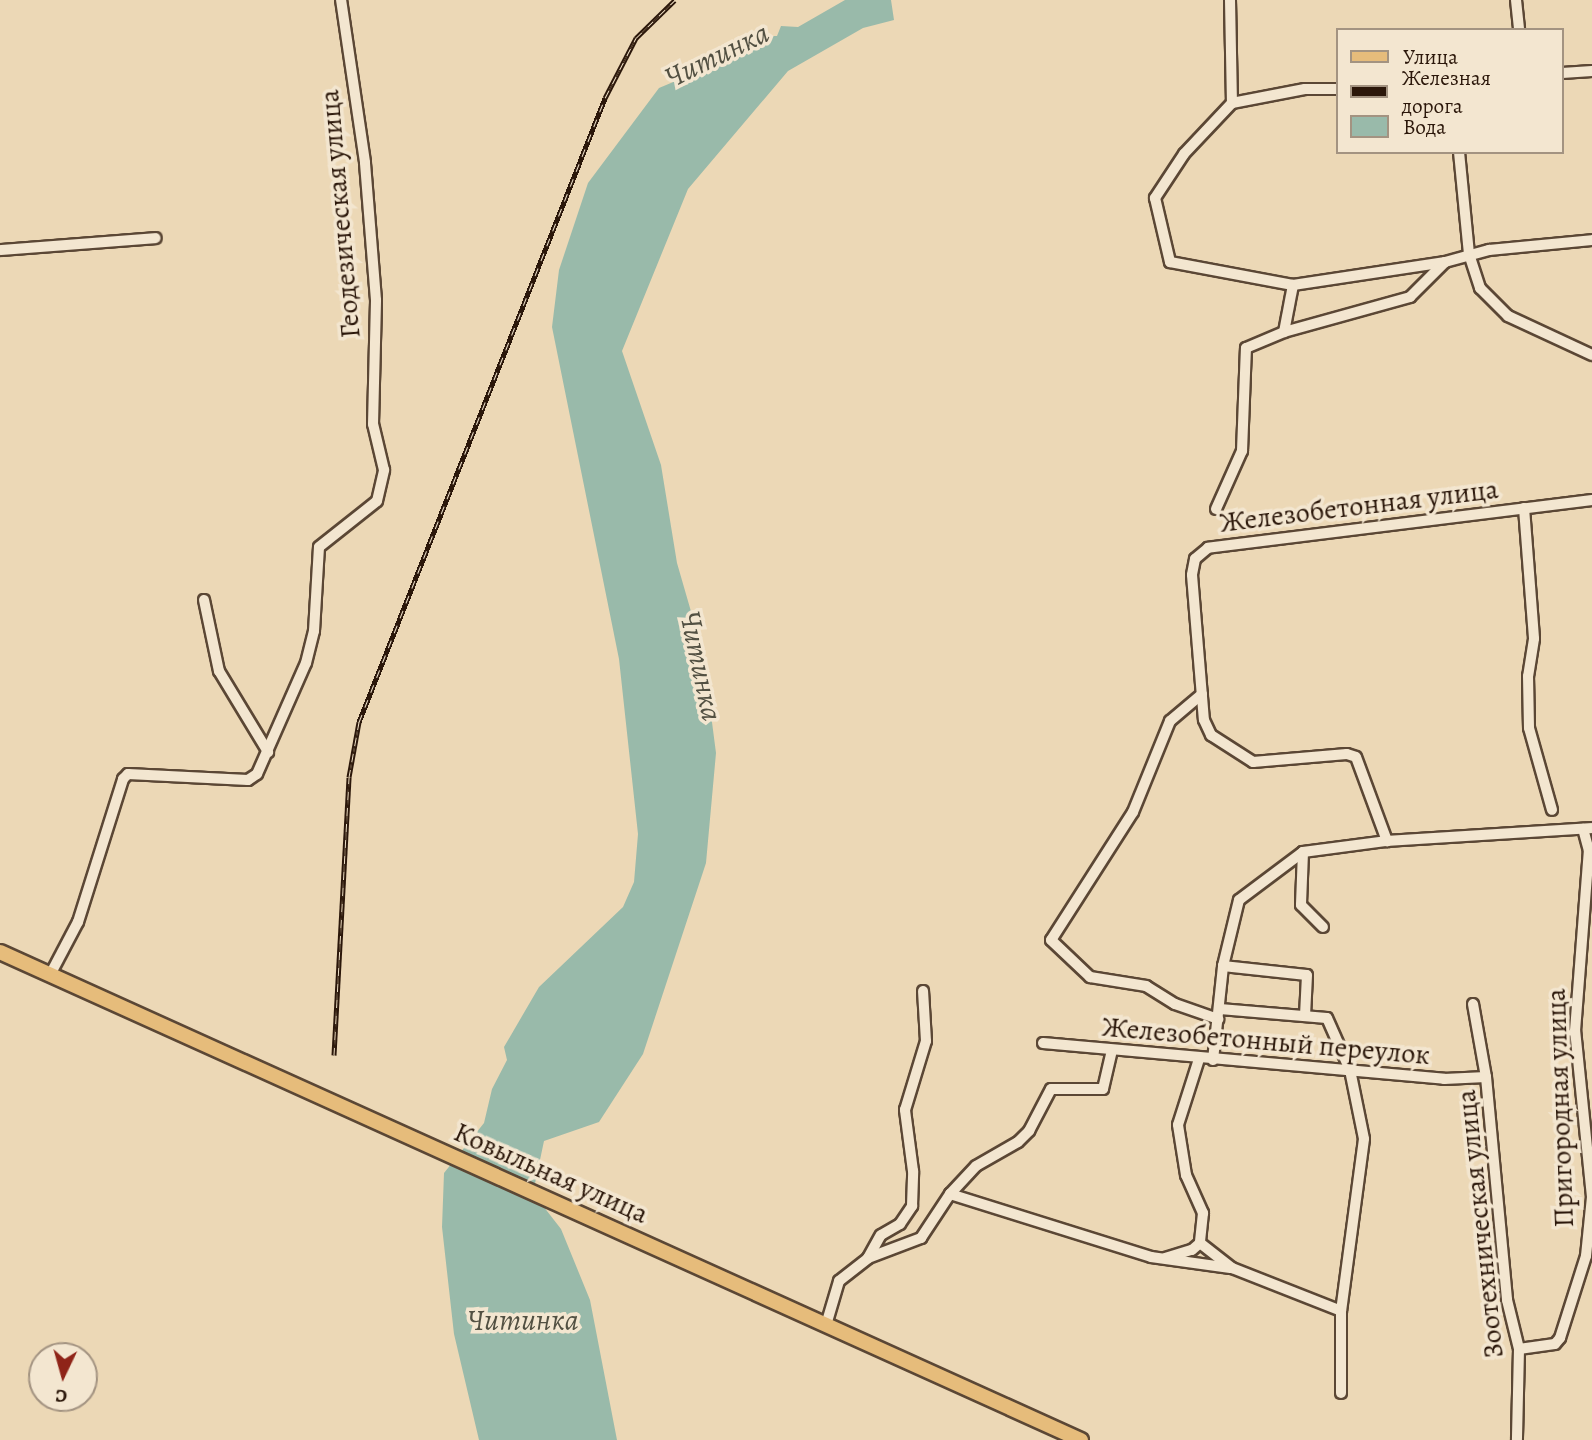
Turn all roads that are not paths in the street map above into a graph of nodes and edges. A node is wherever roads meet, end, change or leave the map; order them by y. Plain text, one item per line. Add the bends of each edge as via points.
1 (341, 0) edge
2 (1230, 0) edge
3 (1516, 0) edge
4 (1518, 28) edge
5 (1592, 71) edge
6 (1564, 73) edge
7 (1336, 89) edge
8 (1232, 103) junction
9 (1459, 154) edge
10 (156, 238) dead end
11 (1592, 240) edge
12 (0, 250) edge
13 (1469, 254) junction
14 (1445, 262) junction
15 (1293, 285) junction
16 (1284, 332) junction
17 (1592, 355) edge
18 (1592, 500) edge
19 (1524, 508) junction
20 (1216, 509) dead end
21 (204, 600) dead end
22 (1202, 694) junction
23 (268, 752) junction
24 (1552, 810) dead end
25 (1588, 829) edge
26 (1387, 841) junction
27 (1303, 852) junction
28 (1323, 927) dead end
29 (0, 952) edge
30 (1223, 966) junction
31 (50, 975) junction
32 (923, 991) dead end
33 (1473, 1004) dead end
34 (1219, 1014) junction
35 (1305, 1016) junction
36 (1043, 1043) dead end
37 (1112, 1050) junction
38 (1199, 1059) junction
39 (1213, 1060) junction
40 (1350, 1070) junction
41 (1486, 1077) junction
42 (950, 1194) junction
43 (1200, 1242) junction
44 (868, 1258) junction
45 (1159, 1259) junction
46 (1232, 1268) junction
47 (1341, 1311) junction
48 (826, 1325) junction
49 (1519, 1349) junction
50 (1341, 1393) dead end
51 (1081, 1440) edge
52 (1517, 1440) edge

1 - 23 street, Геодезическая улица via 365,162 376,300 373,424 384,470 377,501 318,547 313,631 306,663
2 - 8 street
3 - 4 street
5 - 6 street
7 - 8 street via 1305,89
8 - 15 street via 1184,154 1158,191 1154,204 1170,262
9 - 13 street
10 - 12 street
11 - 13 street
13 - 14 street
13 - 17 street via 1480,288 1495,305 1521,323
14 - 15 street
14 - 16 street via 1410,298
15 - 16 street
16 - 20 street via 1251,344 1243,354 1246,427 1242,451
18 - 19 street, Железобетонная улица
19 - 22 street, Железобетонная улица via 1208,548 1195,559 1192,575
19 - 24 street via 1534,639 1528,676 1530,728
21 - 23 street via 219,671
22 - 26 street, Железобетонная улица via 1204,720 1211,735 1253,762 1356,757
22 - 34 street via 1170,721 1133,812 1051,940 1090,977 1146,986 1175,1004
23 - 31 street, Геодезическая улица via 257,775 248,780 128,775 123,779 78,922
25 - 26 street
25 - 49 street, Пригородная улица via 1575,1031 1592,1197 1586,1256 1560,1338 1555,1344
26 - 27 street
27 - 28 street via 1301,905
27 - 30 street via 1239,900
29 - 31 main road, Ковыльная улица
30 - 34 street
30 - 35 street via 1307,975
31 - 48 main road, Ковыльная улица
32 - 44 street via 926,1041 905,1110 913,1171 912,1206 900,1224 881,1236
33 - 41 street, Зоотехническая улица
34 - 35 street
34 - 39 street
35 - 40 street via 1331,1021
36 - 37 street, Железобетонный переулок
37 - 38 street, Железобетонный переулок
37 - 42 street via 1103,1089 1051,1089 1018,1142 976,1166
38 - 39 street, Железобетонный переулок
38 - 43 street via 1178,1125 1186,1175 1203,1213
39 - 40 street, Железобетонный переулок
40 - 41 street, Железобетонный переулок via 1444,1079
40 - 47 street via 1364,1139
41 - 49 street, Зоотехническая улица via 1507,1300
42 - 44 street via 921,1238
42 - 45 street
43 - 45 street via 1192,1250
43 - 46 street
44 - 48 street via 839,1281
45 - 46 street
46 - 47 street
47 - 50 street
48 - 51 main road, Ковыльная улица
49 - 52 street, Зоотехническая улица

